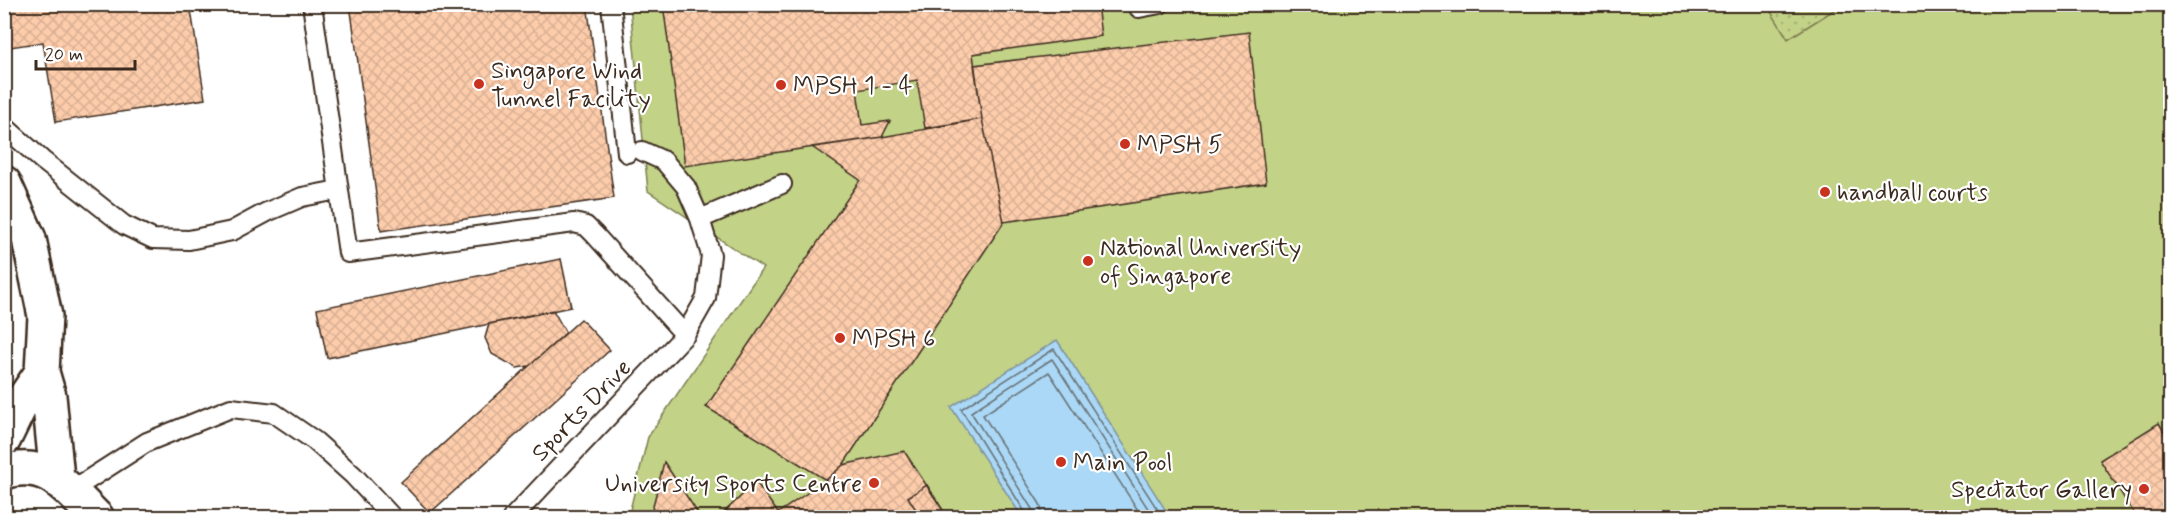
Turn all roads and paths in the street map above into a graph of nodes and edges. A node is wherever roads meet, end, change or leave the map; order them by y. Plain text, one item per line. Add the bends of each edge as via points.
1 (312, 4) edge
2 (611, 4) edge
3 (1160, 4) edge
4 (1138, 8) dead end
5 (4, 126) edge
6 (4, 183) edge
7 (782, 184) dead end
8 (338, 190) junction
9 (700, 219) junction
10 (685, 335) junction
11 (42, 372) junction
12 (4, 439) edge
13 (4, 472) edge
14 (76, 500) edge
15 (393, 518) edge
16 (512, 518) edge

1 - 8 lane
2 - 9 lane, Sports Drive via 634,152 664,161 686,188
3 - 4 lane
5 - 8 lane via 124,225 153,239 189,240 232,231 302,197
6 - 11 street via 29,240 45,316
7 - 9 lane
8 - 10 lane via 348,253 574,223 586,226
9 - 10 lane, Sports Drive via 711,255 706,298
10 - 16 lane, Sports Drive
11 - 12 street
11 - 14 street
13 - 14 street via 28,468 43,471
14 - 15 lane via 80,485 147,442 231,408 274,413 282,418 353,475

